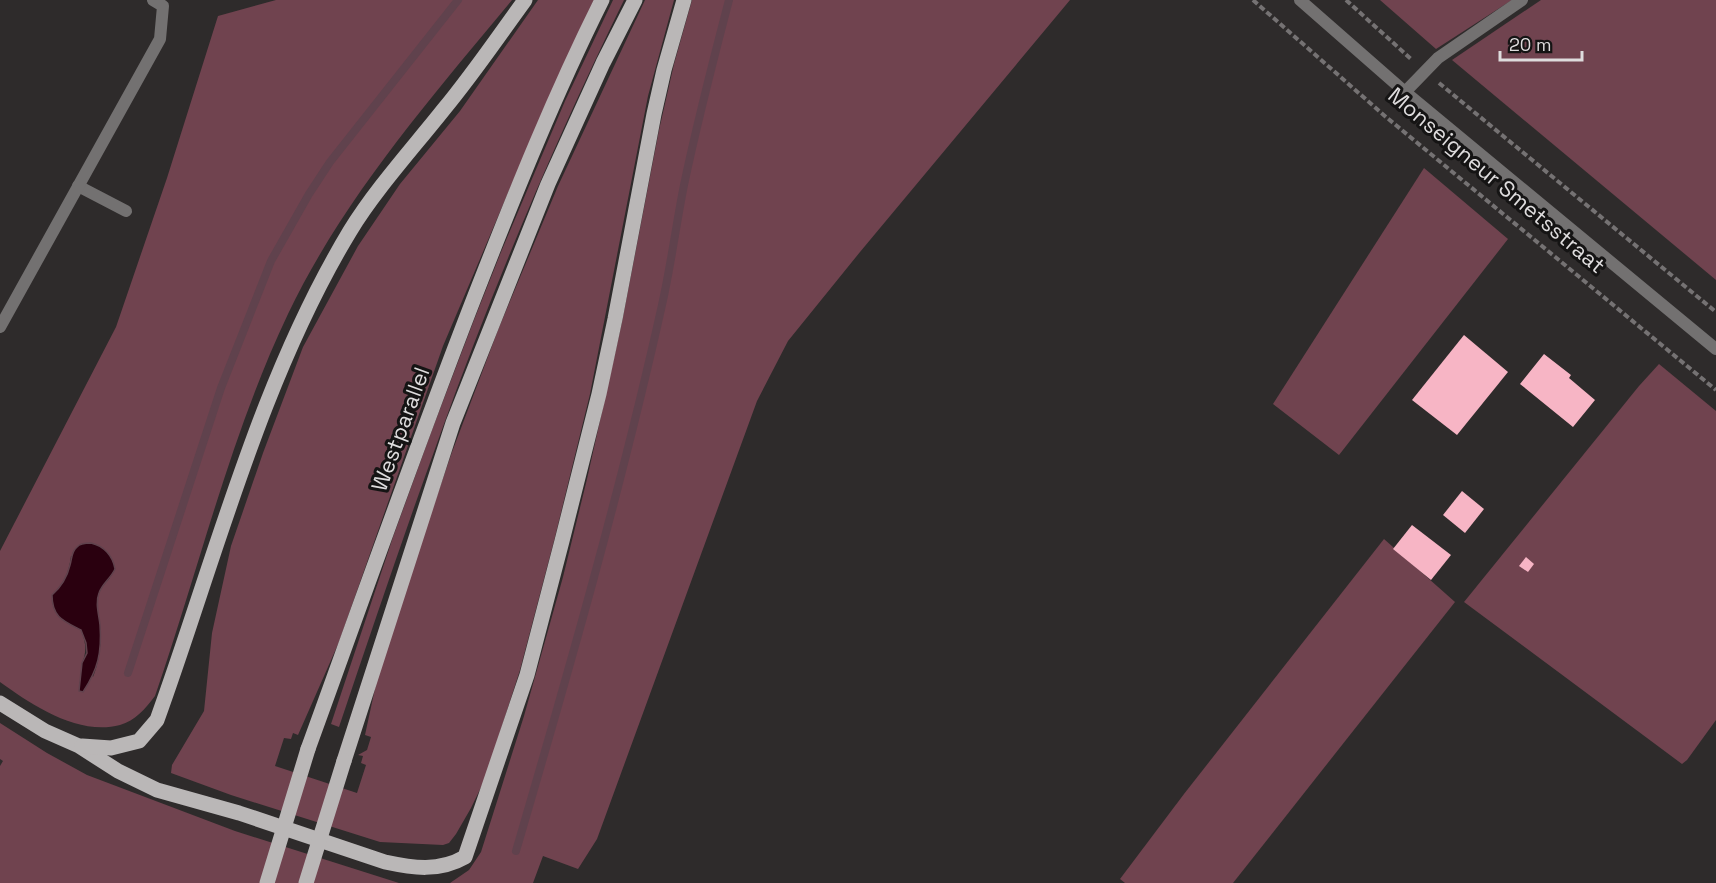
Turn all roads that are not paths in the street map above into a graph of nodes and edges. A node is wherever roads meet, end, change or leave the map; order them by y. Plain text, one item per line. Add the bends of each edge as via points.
1 (153, 0) edge
2 (525, 0) edge
3 (602, 0) edge
4 (635, 0) edge
5 (684, 0) edge
6 (1300, 0) edge
7 (1522, 0) edge
8 (1405, 92) junction
9 (78, 186) junction
10 (126, 211) dead end
11 (0, 327) edge
12 (1716, 349) edge
13 (0, 703) edge
14 (80, 746) junction
15 (267, 883) edge
16 (306, 883) edge

1 - 9 street via 163,6 160,39
2 - 14 main road via 465,84 350,230 301,322 248,454 157,720 139,741 111,748
3 - 15 main road, Westparallel, bridge via 524,171 432,407 308,749
4 - 16 main road, bridge via 548,184 453,423
5 - 14 main road via 654,114 615,320 562,541 527,675 465,857 454,864 425,868 385,862 158,790 118,771
6 - 8 street, Monseigneur Smetsstraat
7 - 8 street via 1438,58
8 - 12 street, Monseigneur Smetsstraat
9 - 10 street
9 - 11 street
13 - 14 main road via 45,731

